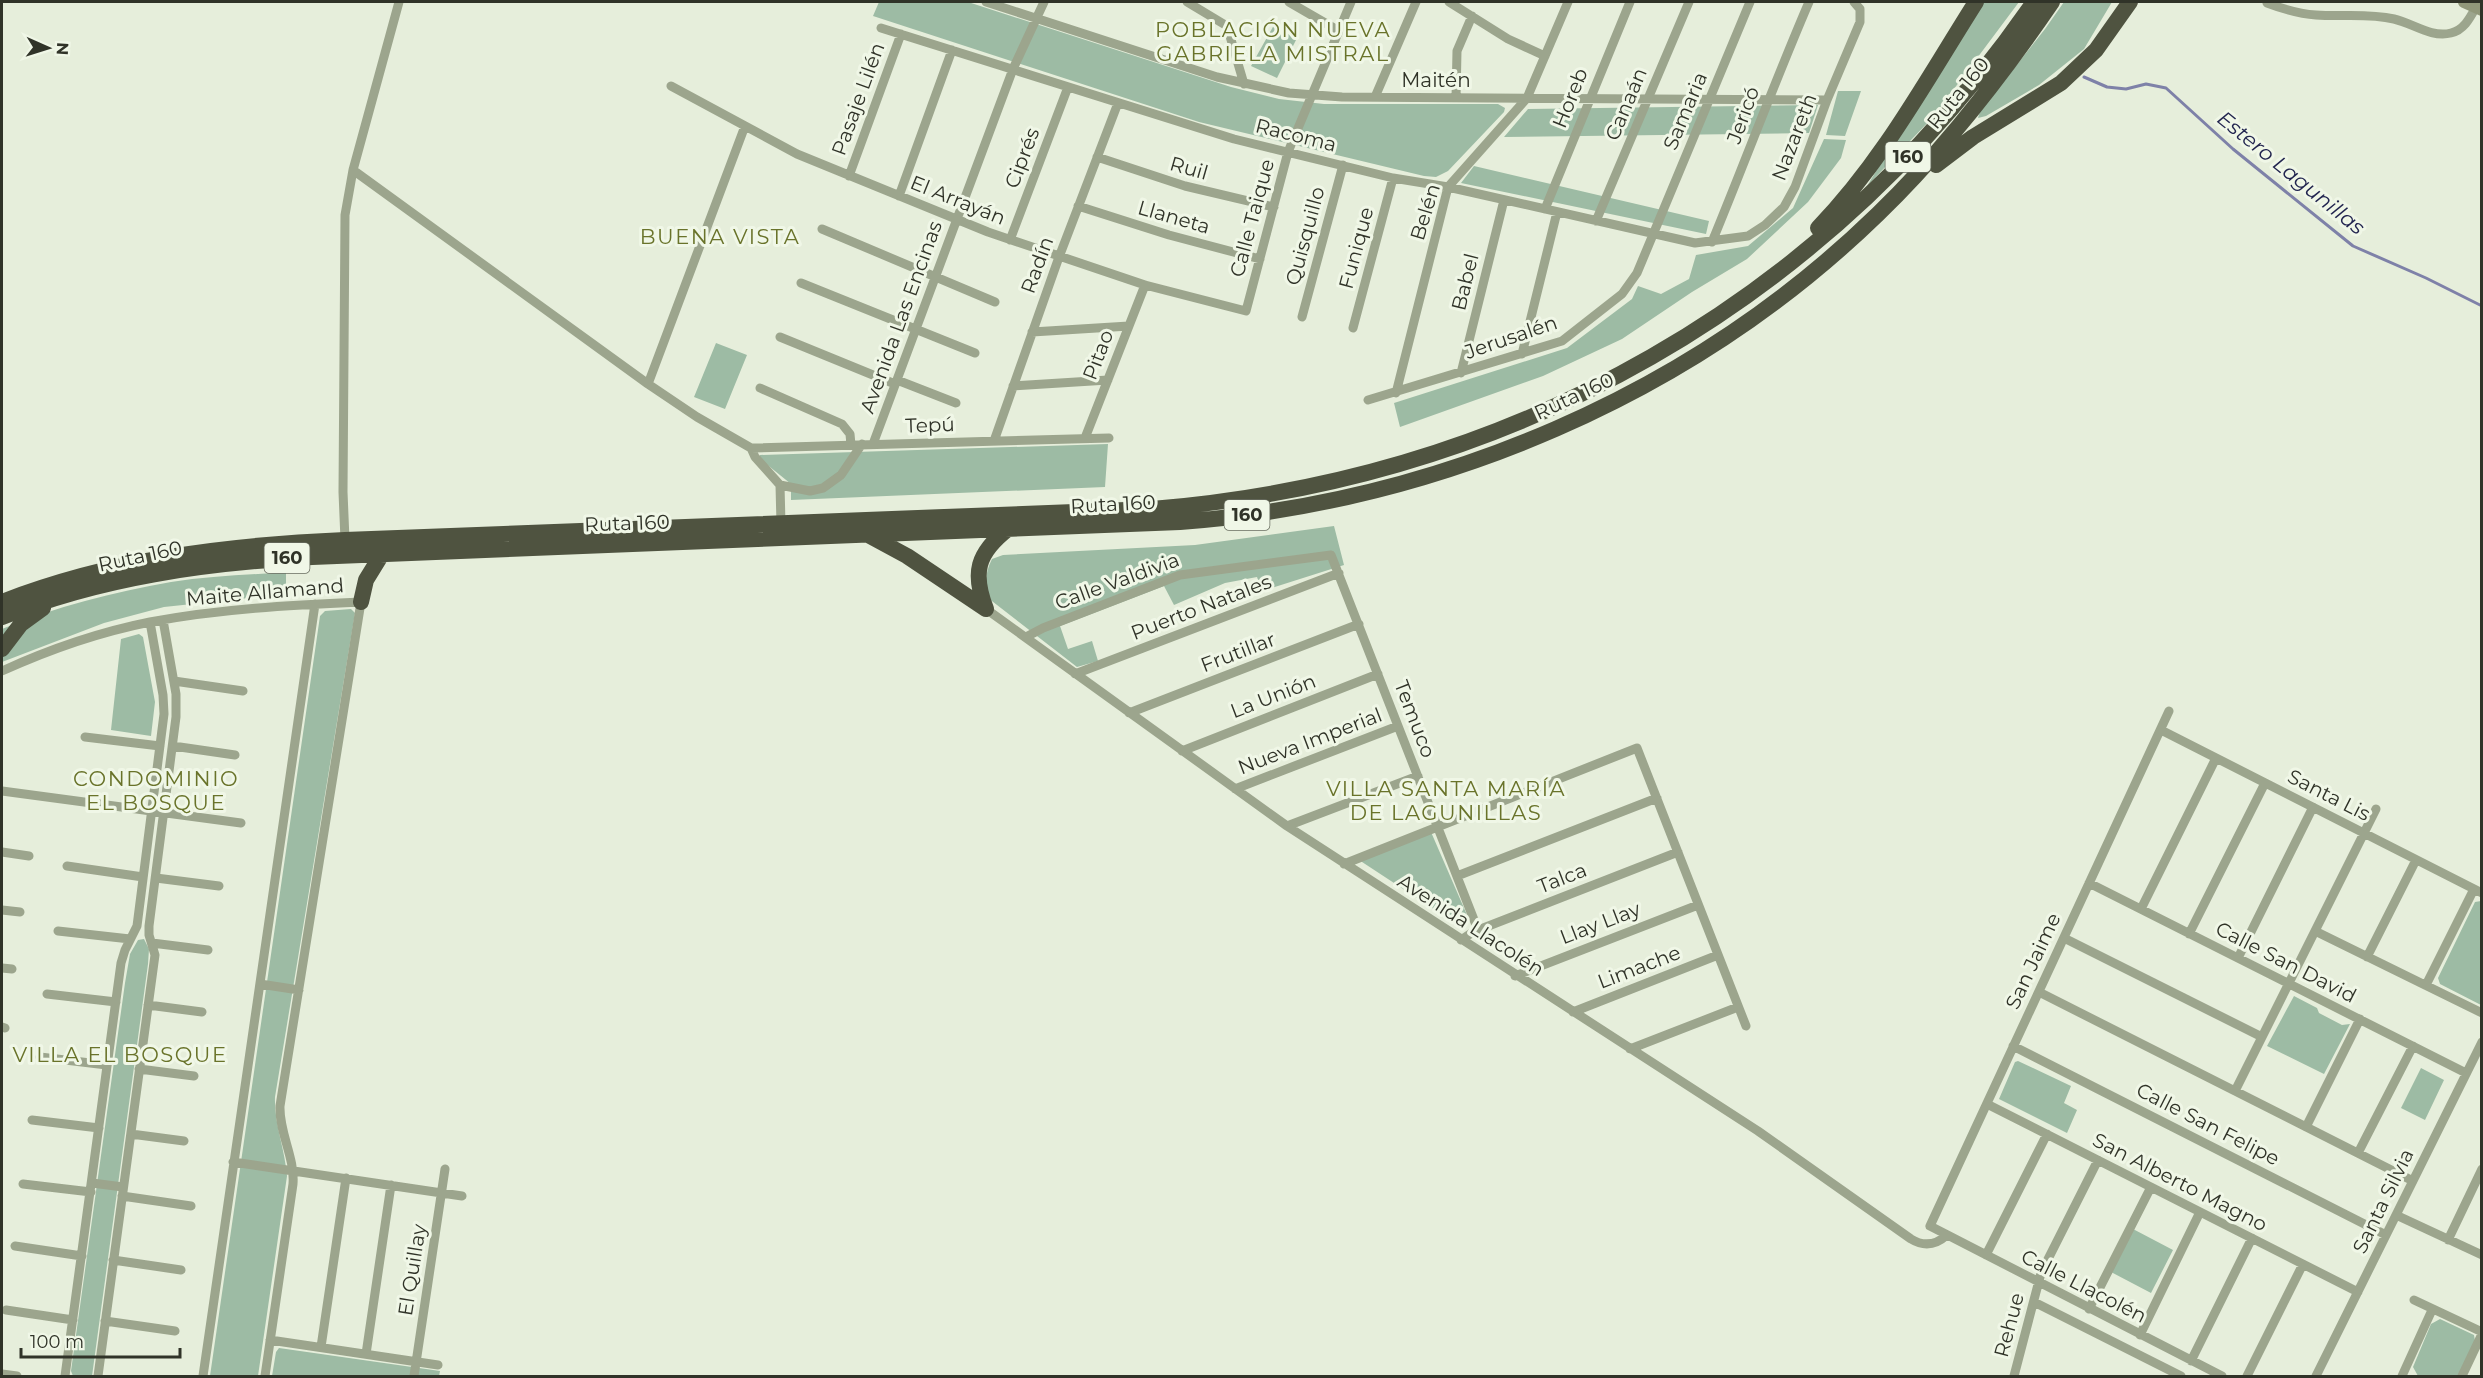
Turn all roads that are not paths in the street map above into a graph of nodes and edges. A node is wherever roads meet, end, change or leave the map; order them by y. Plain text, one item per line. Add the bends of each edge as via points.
1 (399, 2) edge
2 (986, 2) edge
3 (1044, 2) edge
4 (1187, 2) edge
5 (1289, 2) edge
6 (1351, 2) edge
7 (1416, 2) edge
8 (1449, 2) edge
9 (1555, 2) edge
10 (1630, 2) edge
11 (1689, 2) edge
12 (1750, 2) edge
13 (1809, 2) edge
14 (1854, 2) edge
15 (1977, 2) edge
16 (2034, 2) edge
17 (2052, 2) edge
18 (2130, 2) edge
19 (2464, 2) edge
20 (2267, 3) dead end
21 (1567, 4) edge
22 (2479, 9) edge
23 (1472, 16) junction
24 (1036, 19) junction
25 (881, 28) dead end
26 (1339, 31) junction
27 (901, 34) junction
28 (952, 50) junction
29 (1545, 56) junction
30 (1013, 69) junction
31 (1244, 84) junction
32 (671, 87) dead end
33 (1068, 87) junction
34 (1311, 95) junction
35 (1375, 97) junction
36 (1456, 98) junction
37 (1527, 98) junction
38 (1590, 99) junction
39 (1648, 99) junction
40 (1709, 99) junction
41 (1769, 100) junction
42 (1827, 100) junction
43 (1118, 103) junction
44 (745, 126) junction
45 (1288, 152) junction
46 (1096, 157) junction
47 (1343, 165) junction
48 (353, 171) junction
49 (849, 176) junction
50 (1393, 178) junction
51 (1448, 187) junction
52 (899, 195) junction
53 (1504, 200) junction
54 (1891, 201) junction
55 (1078, 206) junction
56 (1274, 207) junction
57 (1545, 209) junction
58 (1557, 212) junction
59 (957, 219) junction
60 (1596, 221) junction
61 (822, 229) dead end
62 (1652, 234) junction
63 (1010, 240) junction
64 (1712, 242) junction
65 (1059, 257) junction
66 (1260, 259) junction
67 (935, 276) junction
68 (801, 283) dead end
69 (1145, 285) junction
70 (1760, 286) junction
71 (995, 302) dead end
72 (1246, 311) joint
73 (1302, 317) dead end
74 (1129, 326) junction
75 (1353, 328) dead end
76 (915, 329) junction
77 (1032, 332) junction
78 (780, 337) dead end
79 (975, 353) dead end
80 (1522, 354) junction
81 (1461, 373) junction
82 (1108, 380) junction
83 (896, 382) junction
84 (648, 384) junction
85 (1013, 386) junction
86 (760, 388) dead end
87 (1396, 393) junction
88 (1368, 400) dead end
89 (956, 403) dead end
90 (1085, 438) junction
91 (1110, 438) dead end
92 (994, 441) junction
93 (862, 444) junction
94 (873, 444) junction
95 (851, 445) junction
96 (751, 448) junction
97 (780, 485) junction
98 (781, 524) junction
99 (1008, 529) junction
100 (867, 535) junction
101 (345, 540) junction
102 (382, 554) junction
103 (1330, 555) joint
104 (1339, 573) junction
105 (62, 596) junction
106 (2, 602) edge
107 (361, 602) junction
108 (315, 604) junction
109 (986, 609) junction
110 (2, 617) edge
111 (163, 620) junction
112 (150, 622) junction
113 (1359, 624) junction
114 (1026, 638) junction
115 (2, 648) edge
116 (2, 671) edge
117 (1075, 674) junction
118 (1378, 674) junction
119 (174, 681) junction
120 (243, 691) dead end
121 (2169, 711) dead end
122 (1130, 713) junction
123 (1398, 726) junction
124 (2161, 730) junction
125 (85, 737) dead end
126 (160, 746) junction
127 (173, 746) junction
128 (1182, 751) junction
129 (236, 755) dead end
130 (2216, 758) junction
131 (1418, 777) junction
132 (2265, 783) junction
133 (1235, 789) junction
134 (2, 791) edge
135 (1657, 798) junction
136 (2313, 807) junction
137 (2376, 809) dead end
138 (152, 811) junction
139 (165, 813) junction
140 (241, 823) dead end
141 (1287, 826) junction
142 (1438, 827) junction
143 (2364, 833) junction
144 (2, 852) edge
145 (1678, 852) junction
146 (28, 856) dead end
147 (2416, 860) junction
148 (1344, 864) junction
149 (67, 866) dead end
150 (1457, 876) junction
151 (143, 877) junction
152 (156, 878) junction
153 (2090, 883) junction
154 (219, 886) dead end
155 (2478, 891) edge
156 (1698, 904) junction
157 (2141, 909) junction
158 (2, 910) edge
159 (20, 912) dead end
160 (1478, 930) junction
161 (58, 931) dead end
162 (2315, 931) junction
163 (2189, 933) junction
164 (132, 936) junction
165 (2064, 938) junction
166 (151, 939) junction
167 (1461, 940) junction
168 (208, 950) dead end
169 (1718, 955) junction
170 (2367, 957) junction
171 (2238, 958) junction
172 (1515, 976) junction
173 (2289, 983) junction
174 (260, 984) junction
175 (2426, 986) junction
176 (299, 990) junction
177 (2038, 992) junction
178 (47, 994) dead end
179 (116, 1002) junction
180 (148, 1005) junction
181 (1738, 1006) junction
182 (202, 1012) dead end
183 (1573, 1012) junction
184 (2481, 1013) edge
185 (2360, 1019) junction
186 (1746, 1026) dead end
187 (2262, 1037) junction
188 (2481, 1042) edge
189 (2013, 1046) junction
190 (2412, 1046) junction
191 (1630, 1049) junction
192 (40, 1057) dead end
193 (107, 1065) junction
194 (140, 1069) junction
195 (2466, 1073) junction
196 (194, 1076) dead end
197 (2235, 1091) junction
198 (1987, 1104) junction
199 (32, 1120) dead end
200 (2306, 1127) junction
201 (99, 1128) junction
202 (130, 1134) junction
203 (2047, 1134) junction
204 (184, 1141) dead end
205 (2358, 1153) junction
206 (2098, 1160) junction
207 (233, 1162) junction
208 (445, 1169) dead end
209 (294, 1171) junction
210 (2480, 1174) edge
211 (346, 1179) junction
212 (2413, 1181) junction
213 (23, 1184) dead end
214 (391, 1185) junction
215 (2151, 1187) junction
216 (91, 1188) junction
217 (123, 1192) junction
218 (442, 1193) junction
219 (462, 1196) dead end
220 (191, 1206) dead end
221 (2200, 1212) junction
222 (2396, 1215) junction
223 (1930, 1226) joint
224 (1947, 1235) junction
225 (2386, 1235) junction
226 (2252, 1238) junction
227 (2448, 1240) junction
228 (15, 1246) dead end
229 (1986, 1255) junction
230 (2481, 1255) edge
231 (82, 1257) junction
232 (113, 1260) junction
233 (2303, 1264) junction
234 (182, 1270) dead end
235 (2038, 1283) junction
236 (2358, 1292) junction
237 (2414, 1300) dead end
238 (2034, 1302) junction
239 (2089, 1309) junction
240 (6, 1310) dead end
241 (2432, 1310) junction
242 (73, 1320) junction
243 (105, 1321) junction
244 (176, 1331) dead end
245 (2481, 1333) edge
246 (2140, 1335) junction
247 (270, 1340) junction
248 (321, 1347) junction
249 (366, 1354) junction
250 (416, 1361) junction
251 (2191, 1361) junction
252 (438, 1365) dead end
253 (2, 1374) edge
254 (2175, 1375) edge
255 (2405, 1375) edge
256 (17, 1377) edge
257 (65, 1377) edge
258 (98, 1377) edge
259 (203, 1377) edge
260 (265, 1377) edge
261 (414, 1377) edge
262 (2014, 1377) edge
263 (2222, 1377) edge
264 (2247, 1377) edge
265 (2316, 1377) edge
266 (2462, 1377) edge

1 - 48 street
2 - 24 street, Maitén
3 - 24 street, Avenida Las Encinas
4 - 31 street via 1227,26
5 - 26 street
6 - 26 street, Calle Taique
7 - 35 street
8 - 23 street
9 - 21 street
10 - 38 street, Horeb
11 - 39 street, Canaán
12 - 40 street, Samaria
13 - 41 street, Jericó
14 - 42 street, Nazareth via 1861,18
15 - 70 highway via 1865,176
16 - 70 highway, Ruta 160 / 160 via 1986,67 1908,157 1848,215
17 - 54 highway, Ruta 160 / 160 via 1976,107
18 - 54 highway via 2096,50 2061,83 1973,137
19 - 22 street
20 - 22 street via 2313,15 2380,16 2443,34 2453,33
21 - 29 street, Belén
23 - 29 street
23 - 36 street via 1457,51
24 - 30 street, Avenida Las Encinas
24 - 31 street, Maitén
25 - 27 street, Racoma
26 - 34 street, Calle Taique
27 - 28 street, Racoma
27 - 49 street, Pasaje Lilén
28 - 30 street, Racoma
28 - 52 street
29 - 37 street, Belén
30 - 33 street, Racoma
30 - 59 street, Avenida Las Encinas
31 - 34 street, Maitén
32 - 44 street, El Arrayán
33 - 43 street, Racoma
33 - 63 street, Ciprés
34 - 35 street, Maitén
34 - 45 street, Calle Taique
35 - 36 street, Maitén
36 - 37 street, Maitén
37 - 38 street, Maitén
37 - 51 street, Belén
38 - 39 street, Maitén
38 - 57 street, Horeb
39 - 40 street, Maitén
39 - 60 street, Canaán
40 - 41 street, Maitén
40 - 62 street, Samaria
41 - 42 street, Maitén
41 - 64 street, Jericó
42 - 64 street, Nazareth via 1784,207 1756,232
43 - 45 street, Racoma
43 - 46 street, Radín
44 - 49 street, El Arrayán
44 - 84 street
45 - 47 street, Racoma
45 - 56 street, Calle Taique
46 - 55 street, Radín
46 - 56 street, Ruil via 1185,186
47 - 50 street, Racoma
47 - 73 street, Quisquillo
48 - 84 street
48 - 101 street via 343,237
49 - 52 street, El Arrayán
50 - 51 street, Racoma
50 - 75 street, Funique
51 - 53 street, Racoma
51 - 87 street, Belén
52 - 59 street, El Arrayán
53 - 57 street, Racoma
53 - 81 street, Babel
54 - 99 highway, Ruta 160 / 160 via 1783,295 1685,362 1591,413 1488,456 1370,492 1265,513 1180,522
55 - 65 street, Radín
55 - 66 street, Llaneta
56 - 66 street, Calle Taique
57 - 58 street, Racoma
58 - 60 street, Racoma
58 - 80 street
59 - 63 street, El Arrayán
59 - 67 street, Avenida Las Encinas
60 - 62 street, Racoma
61 - 67 street
62 - 64 street, Racoma via 1687,242
62 - 80 street, Jerusalén via 1634,279 1622,294 1562,341
63 - 65 street, El Arrayán
65 - 69 street, El Arrayán
65 - 77 street, Radín
66 - 72 street, Calle Taique
67 - 71 street
67 - 76 street, Avenida Las Encinas
68 - 76 street
69 - 72 street, El Arrayán
69 - 74 street, Pitao
70 - 98 highway, Ruta 160 / 160 via 1655,355 1559,405 1477,439 1355,477 1259,497 1152,509
74 - 77 street
74 - 82 street, Pitao
76 - 79 street
76 - 83 street, Avenida Las Encinas
77 - 85 street, Radín
78 - 83 street
80 - 81 street, Jerusalén
81 - 87 street, Jerusalén
82 - 85 street
82 - 90 street, Pitao
83 - 89 street
83 - 94 street, Avenida Las Encinas
84 - 96 street
85 - 92 street, Radín
86 - 95 street via 842,424 850,434
87 - 88 street, Jerusalén
90 - 91 street, Tepú
90 - 92 street, Tepú
92 - 94 street, Tepú
93 - 94 street, Tepú
93 - 95 street, Tepú
93 - 97 street via 846,470 823,488 803,491
95 - 96 street, Tepú
96 - 97 street via 754,457
97 - 98 street
98 - 101 highway, Ruta 160 / 160
99 - 100 highway, Ruta 160 / 160
99 - 109 highway via 987,549 979,566 978,581
100 - 102 highway, Ruta 160 / 160
100 - 109 highway via 907,556
101 - 106 highway, Ruta 160 / 160 via 165,556 90,573
102 - 105 highway, Ruta 160 / 160 via 197,566
102 - 107 highway via 366,580
103 - 104 street, Temuco
103 - 114 street, Calle Valdivia via 1180,575
104 - 113 street, Temuco
104 - 117 street, Puerto Natales
105 - 110 highway, Ruta 160 / 160
105 - 115 highway via 21,624
107 - 108 street, Maite Allamand
107 - 176 street
108 - 111 street, Maite Allamand
108 - 174 street
109 - 114 street, Avenida Llacolén
111 - 112 street, Maite Allamand
111 - 119 street
112 - 116 street, Maite Allamand via 67,646
112 - 126 street via 164,705
113 - 118 street, Temuco
113 - 122 street, Frutillar
114 - 117 street, Avenida Llacolén
117 - 122 street, Avenida Llacolén
118 - 123 street, Temuco
118 - 128 street, La Unión
119 - 120 street
119 - 127 street via 177,706
121 - 124 street, San Jaime
122 - 128 street, Avenida Llacolén
123 - 131 street, Temuco
123 - 133 street, Nueva Imperial
124 - 130 street, Santa Lis
124 - 153 street, San Jaime
125 - 126 street
126 - 138 street
127 - 129 street
127 - 139 street
128 - 133 street, Avenida Llacolén
130 - 132 street, Santa Lis
130 - 157 street
131 - 141 street
131 - 142 street, Temuco
132 - 136 street, Santa Lis
132 - 163 street
133 - 141 street, Avenida Llacolén
134 - 138 street
135 - 142 street via 1637,748
135 - 145 street
135 - 150 street
136 - 143 street, Santa Lis
136 - 171 street
137 - 143 street
138 - 139 street
138 - 151 street
139 - 140 street
139 - 152 street
141 - 148 street, Avenida Llacolén
142 - 148 street
142 - 150 street, Temuco
143 - 147 street, Santa Lis
143 - 162 street
144 - 146 street
145 - 156 street
145 - 160 street, Talca
147 - 155 street, Santa Lis
147 - 170 street
148 - 167 street, Avenida Llacolén
149 - 151 street
150 - 160 street, Temuco
151 - 164 street
152 - 154 street
152 - 166 street
153 - 157 street, Calle San David
153 - 165 street, San Jaime
155 - 175 street
156 - 169 street
156 - 172 street, Llay Llay
157 - 163 street, Calle San David
158 - 159 street
160 - 167 street, Talca
161 - 164 street
162 - 170 street
162 - 173 street
163 - 171 street, Calle San David
164 - 166 street
164 - 179 street via 123,955
165 - 177 street, San Jaime
165 - 187 street
166 - 168 street
166 - 180 street via 155,955
167 - 172 street, Avenida Llacolén
169 - 181 street
169 - 183 street, Limache
170 - 175 street
171 - 173 street, Calle San David
172 - 183 street, Avenida Llacolén
173 - 185 street, Calle San David
173 - 187 street
174 - 176 street
174 - 207 street
175 - 184 street
176 - 209 street via 280,1106
177 - 189 street, San Jaime
177 - 197 street
178 - 179 street
179 - 193 street
180 - 182 street
180 - 194 street
181 - 186 street
181 - 191 street
183 - 191 street, Avenida Llacolén
185 - 190 street, Calle San David
185 - 200 street
187 - 197 street
188 - 195 street, Santa Silvia
189 - 198 street, San Jaime
189 - 225 street, Calle San Felipe
190 - 195 street, Calle San David
190 - 205 street
191 - 224 street, Avenida Llacolén via 1758,1131 1917,1242 1935,1243
192 - 193 street
193 - 201 street
194 - 196 street
194 - 202 street
195 - 212 street, Santa Silvia
197 - 200 street
198 - 203 street, San Alberto Magno
198 - 223 street, San Jaime
199 - 201 street
200 - 205 street
201 - 216 street
202 - 204 street
202 - 217 street
203 - 206 street, San Alberto Magno
203 - 229 street
205 - 212 street
206 - 215 street, San Alberto Magno
206 - 235 street, Rehue
207 - 209 street
207 - 259 street
208 - 218 street, El Quillay
209 - 211 street
209 - 247 street
210 - 227 street
211 - 214 street
211 - 248 street
212 - 222 street, Santa Silvia
213 - 216 street
214 - 218 street
214 - 249 street
215 - 221 street, San Alberto Magno
215 - 239 street
216 - 217 street
216 - 231 street
217 - 220 street
217 - 232 street
218 - 219 street
218 - 250 street, El Quillay
221 - 226 street, San Alberto Magno
221 - 246 street
222 - 225 street, Santa Silvia
222 - 227 street
223 - 224 street, Calle Llacolén
224 - 229 street, Calle Llacolén
225 - 236 street, Santa Silvia
226 - 233 street, San Alberto Magno
226 - 251 street
227 - 230 street
228 - 231 street
229 - 235 street, Calle Llacolén
231 - 242 street
232 - 234 street
232 - 243 street
233 - 236 street, San Alberto Magno
233 - 264 street
235 - 238 street, Rehue
235 - 239 street, Calle Llacolén
236 - 265 street, Santa Silvia
237 - 241 street
238 - 254 street, Calle Llacolén
238 - 262 street, Rehue
239 - 246 street, Calle Llacolén
240 - 242 street
241 - 245 street
241 - 255 street
242 - 257 street
243 - 244 street
243 - 258 street
245 - 266 street
246 - 251 street, Calle Llacolén
247 - 248 street
247 - 260 street
248 - 249 street
249 - 250 street
250 - 252 street
250 - 261 street, El Quillay
251 - 263 street, Calle Llacolén
253 - 256 street

